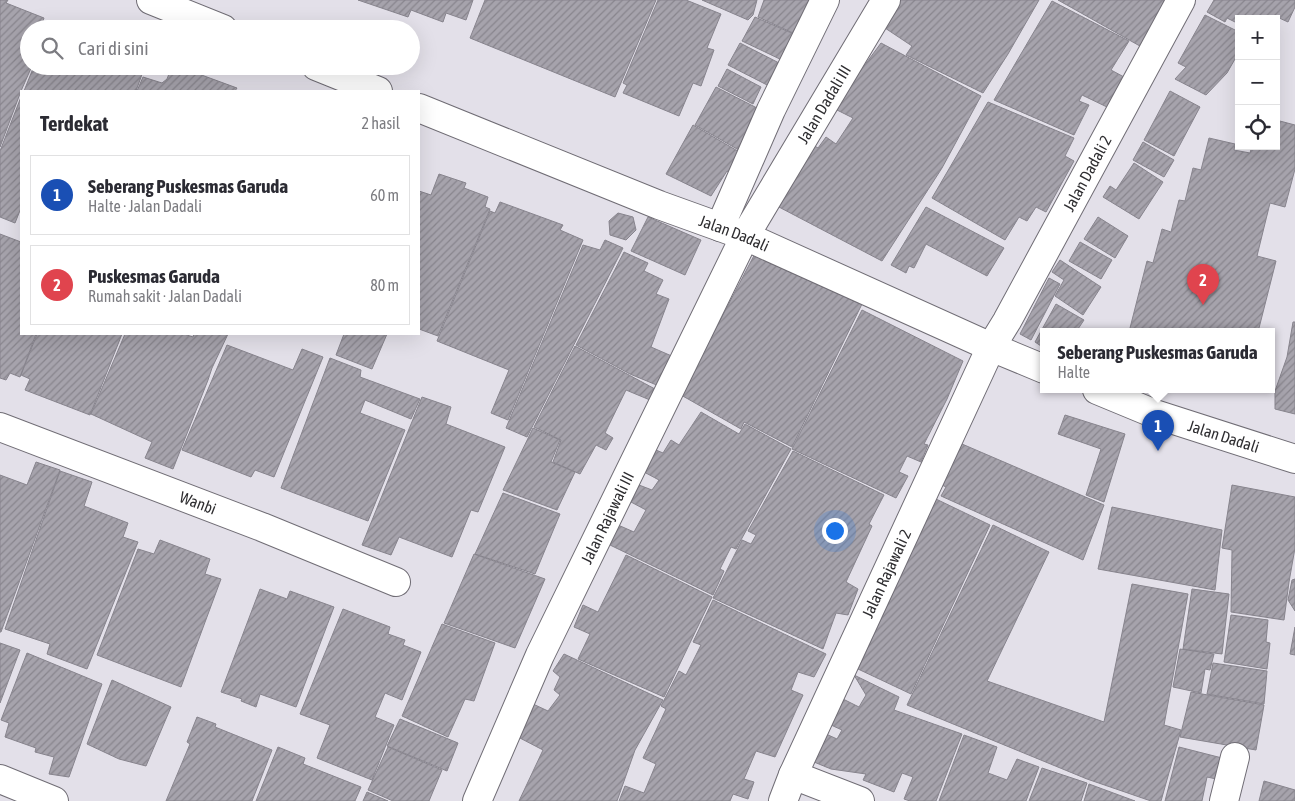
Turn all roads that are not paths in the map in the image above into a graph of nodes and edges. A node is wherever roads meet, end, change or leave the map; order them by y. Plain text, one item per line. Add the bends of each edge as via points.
1 (151, 0) edge
2 (825, 0) edge
3 (886, 0) edge
4 (1181, 0) edge
5 (201, 20) edge
6 (338, 75) edge
7 (376, 90) edge
8 (420, 108) edge
9 (733, 232) junction
10 (991, 347) junction
11 (1040, 367) edge
12 (1104, 393) edge
13 (0, 427) edge
14 (1295, 459) edge
15 (396, 582) dead end
16 (1235, 757) dead end
17 (792, 776) junction
18 (0, 779) edge
19 (54, 801) edge
20 (477, 801) edge
21 (783, 801) edge
22 (860, 801) edge
23 (1224, 801) edge

1 - 5 street
2 - 9 street via 771,110
3 - 9 street, Jalan Dadali III via 761,210
4 - 10 street, Jalan Dadali 2
6 - 7 street
8 - 9 street, Jalan Dadali
9 - 10 street, Jalan Dadali
9 - 20 street, Jalan Rajawali III
10 - 11 street, Jalan Dadali
10 - 17 street, Jalan Rajawali 2
12 - 14 street, Jalan Dadali via 1156,414
13 - 15 street, Wanbi
16 - 23 street
17 - 21 street, Jalan Rajawali 2
17 - 22 street
18 - 19 street

